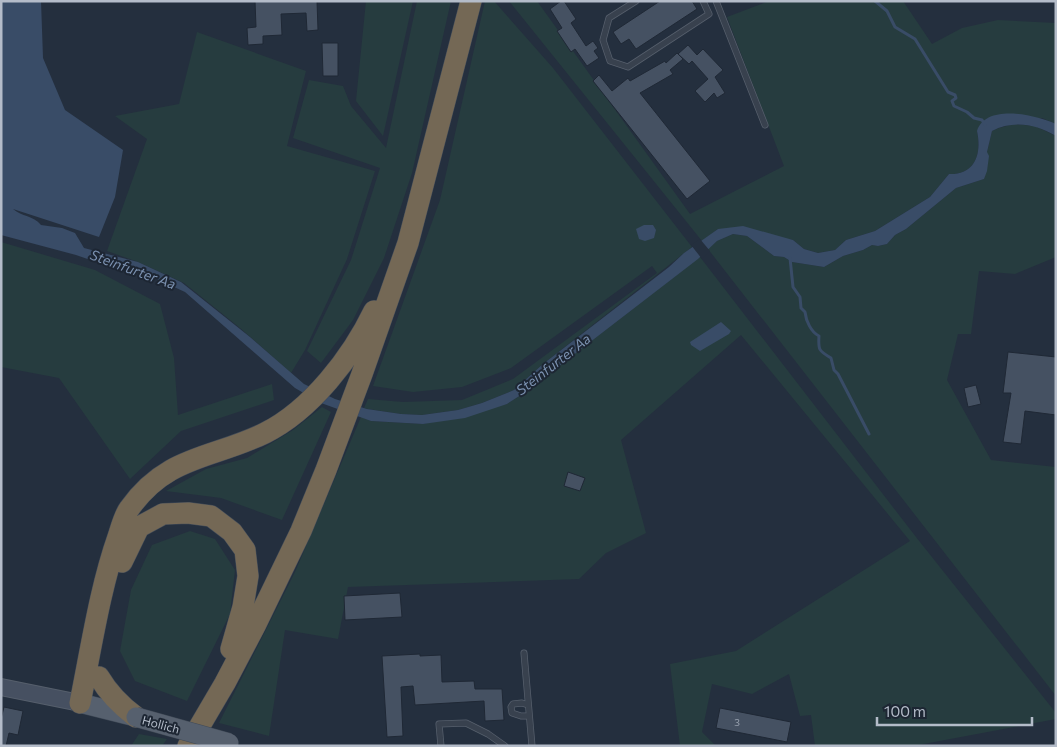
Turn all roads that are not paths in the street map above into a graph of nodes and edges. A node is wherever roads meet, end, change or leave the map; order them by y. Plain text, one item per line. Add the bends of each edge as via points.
1 (471, 1) edge
2 (636, 1) edge
3 (703, 1) edge
4 (716, 1) edge
5 (765, 125) dead end
6 (408, 244) junction
7 (338, 438) junction
8 (231, 649) junction
9 (524, 654) dead end
10 (99, 677) junction
11 (1, 687) edge
12 (80, 703) junction
13 (528, 705) junction
14 (529, 716) junction
15 (136, 717) junction
16 (235, 745) edge
17 (176, 746) edge
18 (188, 746) edge
19 (441, 746) edge
20 (505, 746) edge
21 (532, 746) edge

1 - 6 highway
2 - 3 lane via 609,18 603,40 610,61 628,67 709,14
4 - 5 lane
6 - 7 highway
6 - 12 highway via 346,360 317,392 287,420 266,432 173,468 151,483 128,510 110,559
7 - 8 highway via 316,475
7 - 18 highway via 301,531 256,624
8 - 10 highway via 248,576 245,550 232,532 211,516 164,514 139,527 122,560
8 - 17 highway
9 - 13 lane
10 - 12 highway via 92,693
10 - 15 highway via 108,693
11 - 12 main road
12 - 15 main road, Hollich
13 - 14 lane
13 - 14 lane via 513,704 511,710 517,715
14 - 21 lane
15 - 16 main road, Hollich, bridge
19 - 20 lane via 439,724 466,723

